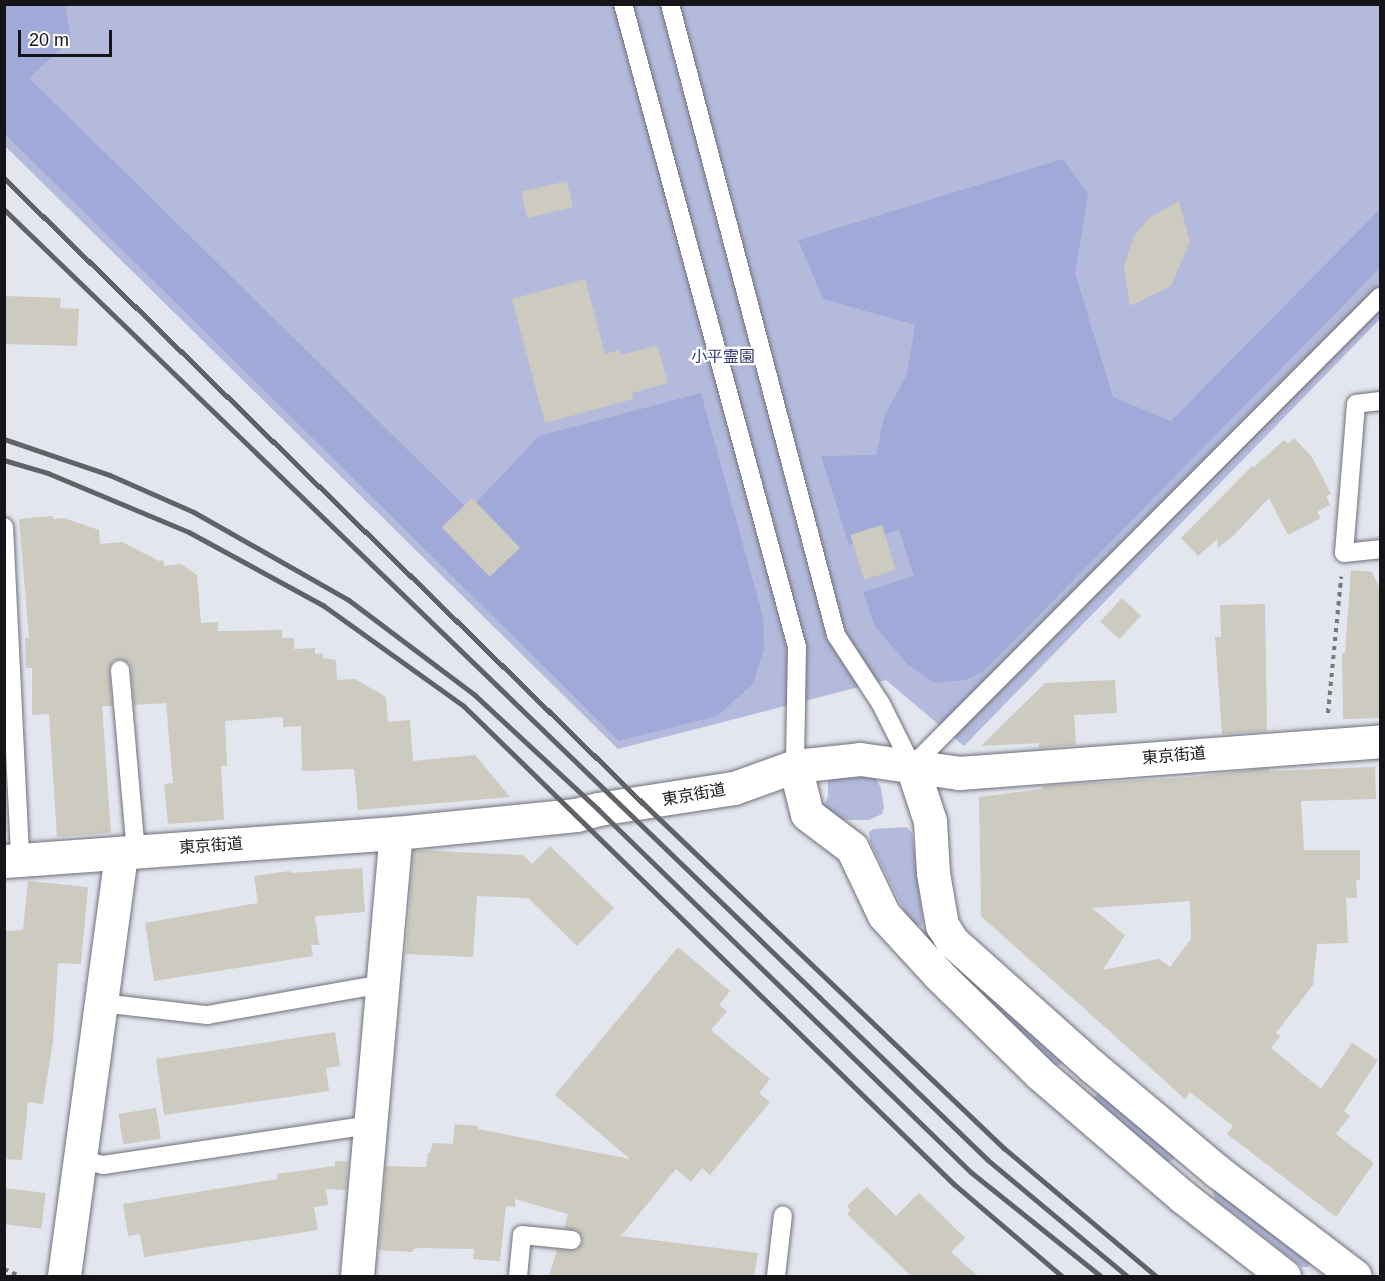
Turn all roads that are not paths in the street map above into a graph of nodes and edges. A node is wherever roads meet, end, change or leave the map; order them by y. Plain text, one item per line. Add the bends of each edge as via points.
1 (623, 4) edge
2 (670, 4) edge
3 (1380, 297) edge
4 (1380, 401) edge
5 (4, 527) edge
6 (1380, 549) edge
7 (120, 670) dead end
8 (1380, 741) edge
9 (795, 765) junction
10 (912, 766) junction
11 (396, 833) junction
12 (129, 852) junction
13 (13, 861) edge
14 (383, 984) junction
15 (101, 1003) junction
16 (371, 1125) junction
17 (80, 1160) junction
18 (783, 1215) dead end
19 (572, 1240) dead end
20 (64, 1276) edge
21 (357, 1276) edge
22 (518, 1276) edge
23 (776, 1276) edge
24 (1284, 1276) edge
25 (1355, 1276) edge

1 - 9 lane via 797,647
2 - 10 lane via 836,635 881,704
3 - 10 lane
4 - 6 lane via 1356,404 1344,553
5 - 13 lane
7 - 12 lane
8 - 10 street, 東京街道 via 959,773
9 - 10 street, 東京街道 via 860,759
9 - 11 street, 東京街道 via 734,789 576,815
9 - 24 street via 807,814 852,848 884,915 939,975 1040,1074 1183,1197
10 - 25 street via 930,821 942,925 952,941 1217,1171
11 - 12 street, 東京街道
11 - 14 street
12 - 13 street, 東京街道
12 - 15 street
14 - 15 lane via 207,1015
14 - 16 street
15 - 17 street
16 - 17 lane via 103,1165
16 - 21 street
17 - 20 street
18 - 23 lane
19 - 22 lane via 522,1235

